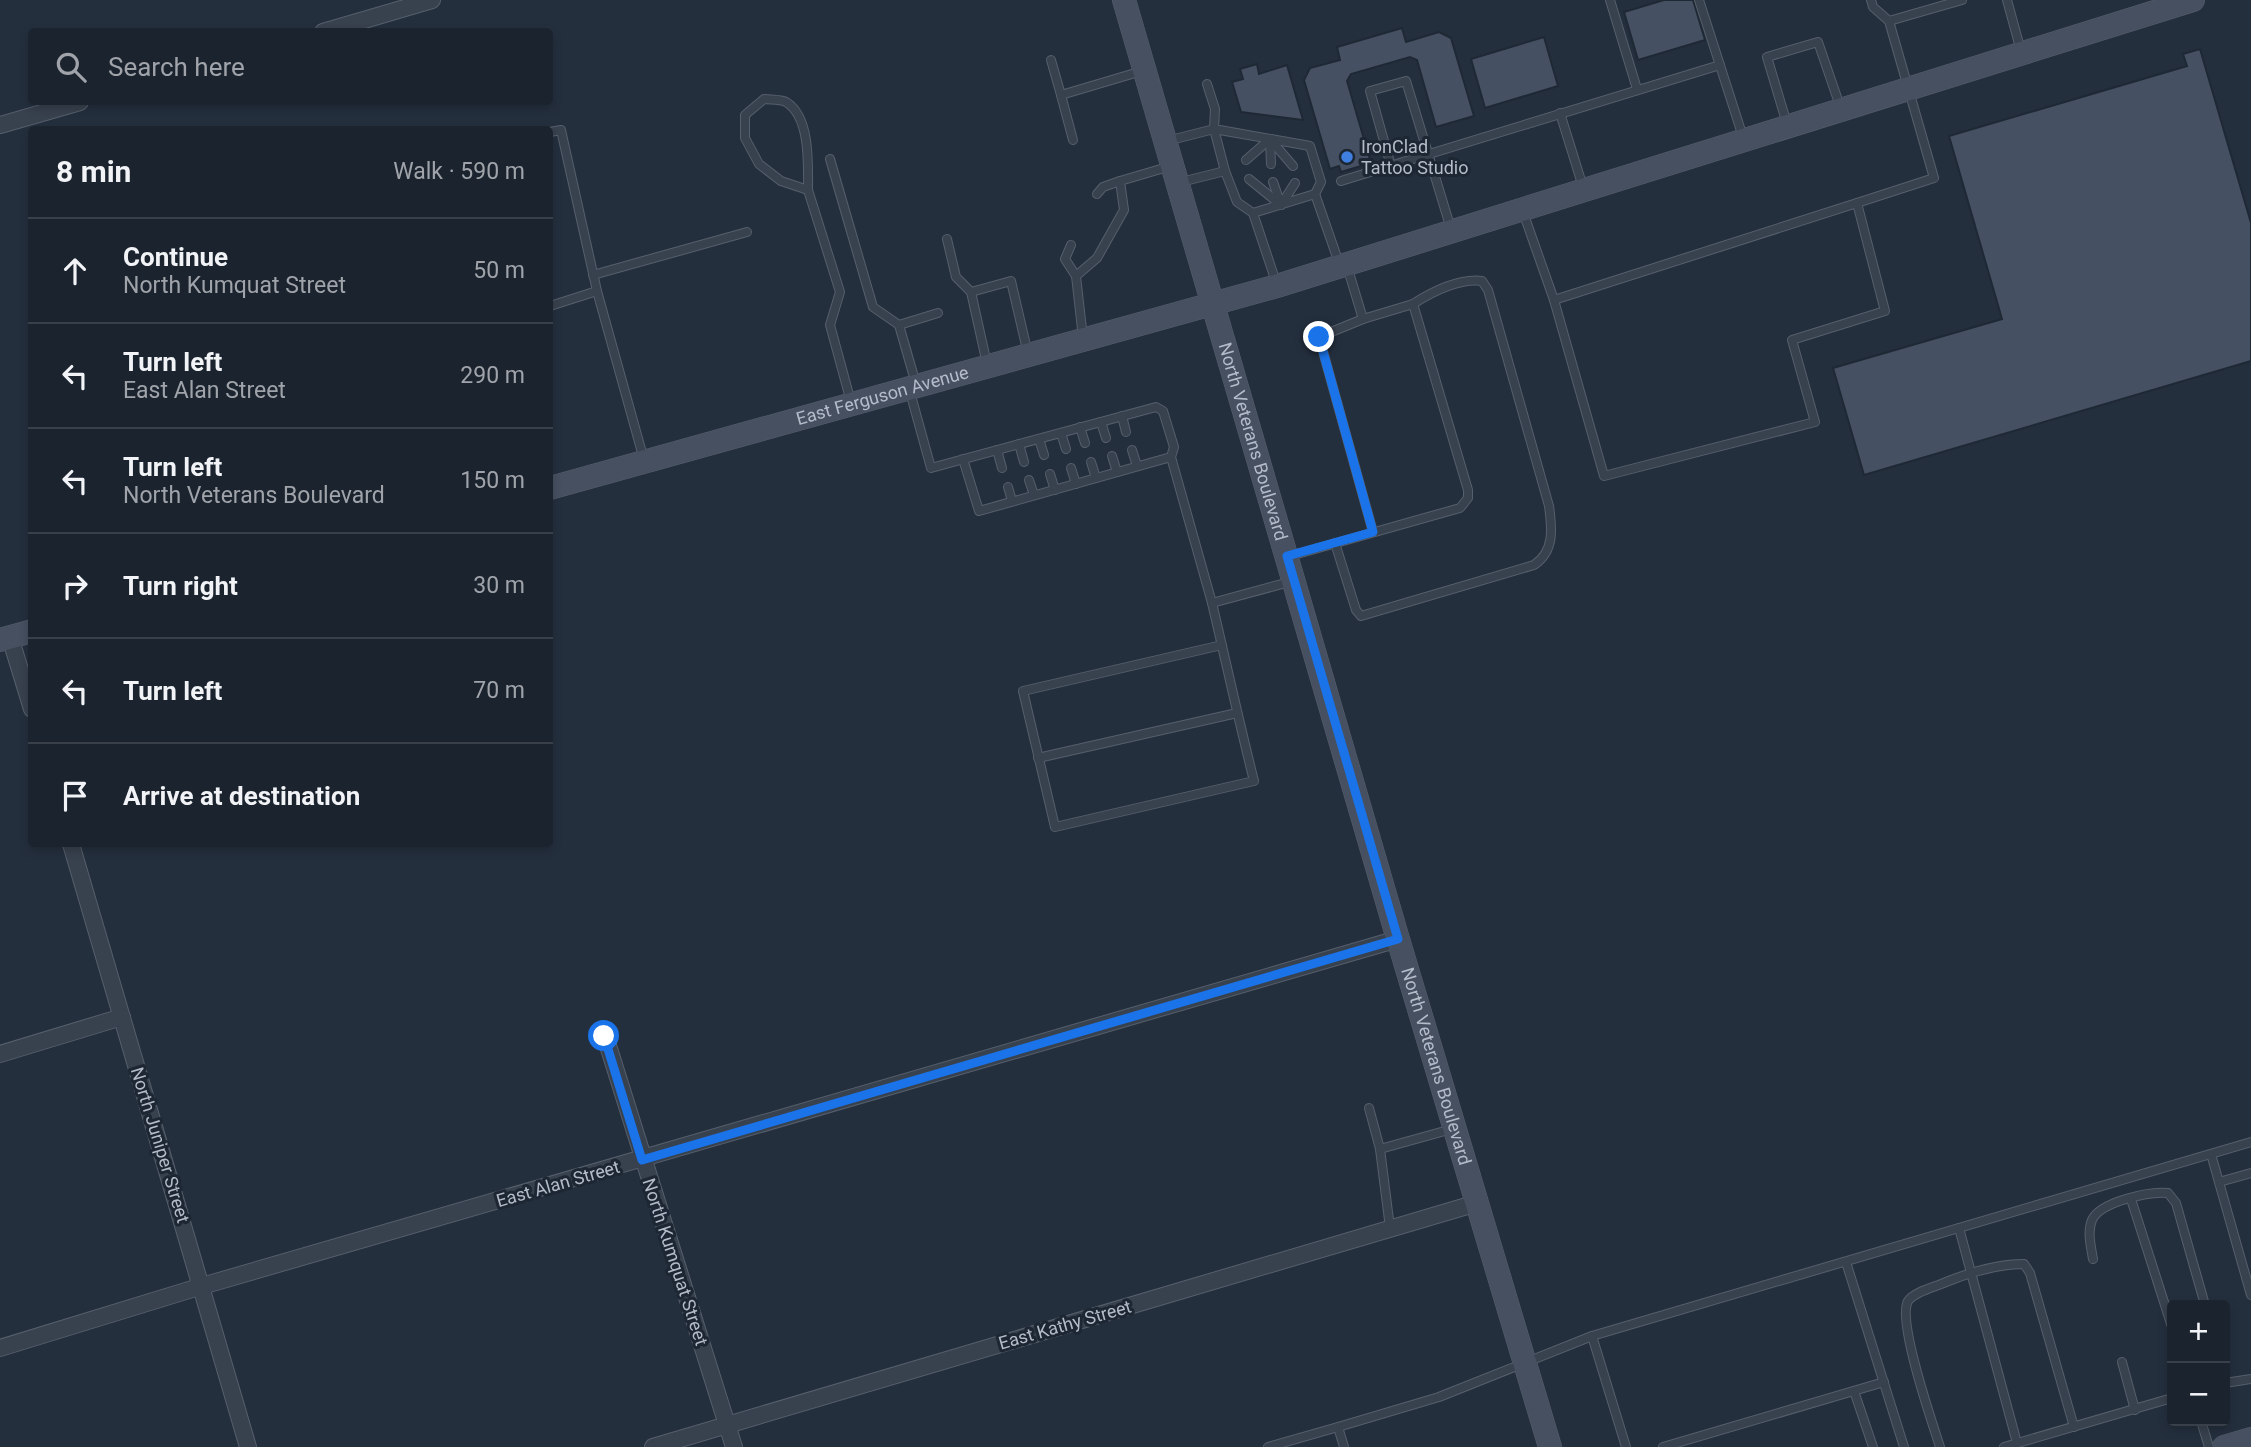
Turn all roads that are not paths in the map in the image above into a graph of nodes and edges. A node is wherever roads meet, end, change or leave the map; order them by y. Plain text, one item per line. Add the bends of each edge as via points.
1 (432, 0) edge
2 (1124, 0) edge
3 (1610, 0) edge
4 (1699, 0) edge
5 (1871, 0) edge
6 (1962, 0) edge
7 (2007, 0) edge
8 (2193, 0) edge
9 (2151, 6) edge
10 (1889, 21) junction
11 (337, 28) edge
12 (2022, 54) junction
13 (1051, 60) dead end
14 (1720, 65) junction
15 (1145, 71) junction
16 (1207, 84) dead end
17 (1637, 89) junction
18 (1909, 89) junction
19 (1061, 95) junction
20 (70, 105) edge
21 (1841, 110) junction
22 (1560, 113) junction
23 (0, 125) edge
24 (1788, 126) junction
25 (1214, 129) junction
26 (553, 131) edge
27 (1270, 139) junction
28 (1073, 140) dead end
29 (1744, 140) junction
30 (1166, 142) junction
31 (1427, 154) junction
32 (830, 159) dead end
33 (1246, 160) dead end
34 (1271, 164) dead end
35 (1293, 166) dead end
36 (1391, 166) junction
37 (1225, 170) junction
38 (1175, 174) junction
39 (1249, 179) dead end
40 (1120, 181) junction
41 (1273, 181) dead end
42 (1341, 181) dead end
43 (1295, 183) dead end
44 (808, 190) junction
45 (1584, 190) junction
46 (1097, 194) dead end
47 (1315, 194) junction
48 (1857, 203) junction
49 (1281, 205) junction
50 (1522, 209) junction
51 (1253, 213) junction
52 (1452, 231) junction
53 (747, 232) dead end
54 (947, 239) dead end
55 (1071, 245) dead end
56 (1343, 265) junction
57 (593, 275) junction
58 (1076, 276) junction
59 (1277, 286) junction
60 (597, 290) junction
61 (971, 292) junction
62 (1554, 300) junction
63 (1213, 303) junction
64 (1413, 304) junction
65 (553, 305) edge
66 (938, 313) dead end
67 (1363, 319) junction
68 (899, 325) junction
69 (1084, 341) junction
70 (1029, 356) junction
71 (988, 367) junction
72 (913, 388) junction
73 (851, 405) junction
74 (1122, 416) junction
75 (1101, 422) junction
76 (1080, 427) junction
77 (1126, 432) dead end
78 (1061, 433) junction
79 (1106, 438) dead end
80 (1039, 439) junction
81 (1085, 443) dead end
82 (1019, 444) junction
83 (1066, 449) dead end
84 (997, 450) junction
85 (1132, 450) dead end
86 (1044, 455) dead end
87 (1112, 456) dead end
88 (1171, 457) junction
89 (963, 459) junction
90 (645, 462) junction
91 (1024, 462) dead end
92 (1091, 462) dead end
93 (1137, 467) junction
94 (1002, 468) dead end
95 (1071, 468) dead end
96 (1117, 472) junction
97 (1050, 474) dead end
98 (1096, 478) junction
99 (1029, 480) dead end
100 (1076, 484) junction
101 (553, 487) edge
102 (1008, 487) dead end
103 (1055, 490) junction
104 (1034, 495) junction
105 (1012, 502) junction
106 (1373, 532) junction
107 (1335, 543) junction
108 (1287, 556) junction
109 (1294, 581) junction
110 (1212, 603) junction
111 (14, 636) edge
112 (1222, 645) junction
113 (28, 693) edge
114 (1237, 713) junction
115 (1038, 758) junction
116 (72, 847) edge
117 (1398, 939) junction
118 (122, 1017) junction
119 (604, 1036) dead end
120 (0, 1054) edge
121 (1369, 1108) dead end
122 (1455, 1128) junction
123 (2251, 1142) edge
124 (1380, 1149) junction
125 (2211, 1154) junction
126 (642, 1160) junction
127 (2251, 1173) edge
128 (2219, 1182) junction
129 (2132, 1199) junction
130 (1477, 1203) junction
131 (1390, 1228) junction
132 (1959, 1228) junction
133 (2093, 1259) dead end
134 (1846, 1262) junction
135 (1971, 1272) junction
136 (202, 1286) junction
137 (2251, 1295) edge
138 (2204, 1300) edge
139 (2167, 1311) edge
140 (1592, 1336) junction
141 (0, 1348) edge
142 (2122, 1362) dead end
143 (1525, 1364) junction
144 (2251, 1379) edge
145 (2230, 1381) edge
146 (1884, 1382) junction
147 (1854, 1391) junction
148 (2167, 1400) edge
149 (2135, 1410) junction
150 (727, 1425) junction
151 (2203, 1426) edge
152 (1338, 1427) junction
153 (2074, 1427) junction
154 (2251, 1439) edge
155 (2017, 1443) junction
156 (248, 1447) edge
157 (653, 1447) edge
158 (734, 1447) edge
159 (1268, 1447) edge
160 (1344, 1447) edge
161 (1550, 1447) edge
162 (1626, 1447) edge
163 (1663, 1447) edge
164 (1873, 1447) edge
165 (1904, 1447) edge
166 (1940, 1447) edge
167 (2004, 1447) edge
168 (2209, 1447) edge
169 (2224, 1447) edge

1 - 11 street
2 - 15 main road, North Veterans Boulevard
3 - 17 lane
4 - 14 lane
5 - 10 lane via 1873,8
6 - 10 lane
7 - 12 lane
8 - 9 main road, East Ferguson Avenue
9 - 12 main road, East Ferguson Avenue
10 - 18 lane
12 - 18 main road, East Ferguson Avenue
13 - 19 lane
14 - 17 lane
14 - 29 lane
15 - 19 lane
15 - 30 main road, North Veterans Boulevard
16 - 25 lane via 1215,108
17 - 22 lane
18 - 21 main road, East Ferguson Avenue
18 - 48 lane via 1934,178
19 - 28 lane
20 - 23 street
21 - 24 main road, East Ferguson Avenue
21 - 24 lane via 1818,42 1767,57
22 - 31 lane
22 - 45 lane
24 - 29 main road, East Ferguson Avenue
25 - 27 lane
25 - 30 lane
25 - 37 lane
26 - 57 lane via 561,130
27 - 33 lane
27 - 34 lane
27 - 35 lane
27 - 47 lane via 1310,146 1321,182
29 - 45 main road, East Ferguson Avenue
30 - 38 main road, North Veterans Boulevard
31 - 36 lane
31 - 36 lane via 1406,81 1370,92
31 - 52 lane
32 - 68 lane via 873,307
36 - 42 lane
37 - 38 lane
37 - 51 lane via 1237,202
38 - 40 lane
38 - 63 main road, North Veterans Boulevard
39 - 49 lane
40 - 46 lane via 1102,187
40 - 58 lane via 1124,210 1097,258
41 - 49 lane
43 - 49 lane
44 - 44 lane via 781,181 759,163 745,138 745,115 764,99 785,102 798,116 808,147
44 - 73 lane via 840,292 830,325
45 - 50 main road, East Ferguson Avenue
47 - 49 lane
47 - 56 lane
48 - 62 lane
48 - 62 lane via 1885,312 1792,340 1815,422 1604,476
49 - 51 lane
50 - 52 main road, East Ferguson Avenue
50 - 62 lane
51 - 59 lane
52 - 56 main road, East Ferguson Avenue
53 - 57 lane
54 - 61 lane via 956,276
55 - 58 lane via 1065,259
56 - 59 main road, East Ferguson Avenue
56 - 67 lane
57 - 60 lane
58 - 69 lane
59 - 63 main road, East Ferguson Avenue
60 - 65 lane
60 - 90 lane
61 - 70 lane via 1011,281
61 - 71 lane
63 - 69 main road, East Ferguson Avenue
63 - 108 main road, North Veterans Boulevard
64 - 67 lane
64 - 106 lane via 1468,498 1460,508
64 - 107 lane via 1434,291 1473,280 1482,281 1488,290 1549,506 1549,547 1534,565 1361,616
66 - 68 lane
67 - 106 lane via 1319,337
68 - 72 lane
69 - 70 main road, East Ferguson Avenue
70 - 71 main road, East Ferguson Avenue
71 - 72 main road, East Ferguson Avenue
72 - 73 main road, East Ferguson Avenue
72 - 89 lane via 931,468
73 - 90 main road, East Ferguson Avenue
74 - 75 lane
74 - 77 lane
74 - 88 lane via 1156,407 1163,411 1174,447
75 - 76 lane
75 - 79 lane
76 - 78 lane
76 - 81 lane
78 - 80 lane
78 - 83 lane
80 - 82 lane
80 - 86 lane
82 - 84 lane
82 - 91 lane
84 - 89 lane
84 - 94 lane
85 - 93 lane
87 - 96 lane
88 - 93 lane
88 - 110 lane
89 - 105 lane via 979,511
90 - 101 main road, East Ferguson Avenue
92 - 98 lane
93 - 96 lane
95 - 100 lane
96 - 98 lane
97 - 103 lane
98 - 100 lane
99 - 104 lane
100 - 103 lane
102 - 105 lane
103 - 104 lane
104 - 105 lane
106 - 107 lane
107 - 108 lane
108 - 109 main road, North Veterans Boulevard
109 - 110 lane
109 - 117 main road, North Veterans Boulevard
110 - 112 lane
111 - 113 street
112 - 114 lane
112 - 115 lane via 1023,691
114 - 115 lane
114 - 115 lane via 1254,781 1055,827
116 - 118 street, North Juniper Street
117 - 122 main road, North Veterans Boulevard
117 - 126 street, East Alan Street
118 - 120 street
118 - 136 street, North Juniper Street
119 - 126 street, North Kumquat Street
121 - 124 lane
122 - 124 lane
122 - 130 main road, North Veterans Boulevard
123 - 125 lane
124 - 131 lane
125 - 128 lane
125 - 132 lane
126 - 136 street, East Alan Street
126 - 150 street, North Kumquat Street
127 - 128 lane
128 - 137 lane
129 - 133 lane via 2102,1208 2092,1220
129 - 138 lane via 2168,1193 2176,1203
129 - 139 lane
130 - 131 street, East Kathy Street
130 - 143 main road, North Veterans Boulevard
131 - 150 street, East Kathy Street
132 - 134 lane
132 - 135 lane
134 - 140 lane
134 - 146 lane
135 - 153 lane via 2024,1264
135 - 155 lane
135 - 166 lane via 1917,1294 1906,1308 1908,1341
136 - 141 street, East Alan Street
136 - 156 street, North Juniper Street
140 - 143 lane
140 - 162 lane
142 - 149 lane
143 - 152 lane
143 - 161 main road, North Veterans Boulevard
144 - 145 lane
146 - 147 lane
146 - 165 lane
147 - 163 lane
147 - 164 lane
148 - 149 lane
149 - 153 lane
150 - 157 street, East Kathy Street
150 - 158 street, North Kumquat Street
151 - 168 lane
152 - 159 lane
152 - 160 lane
153 - 155 lane
154 - 169 main road
155 - 167 lane

